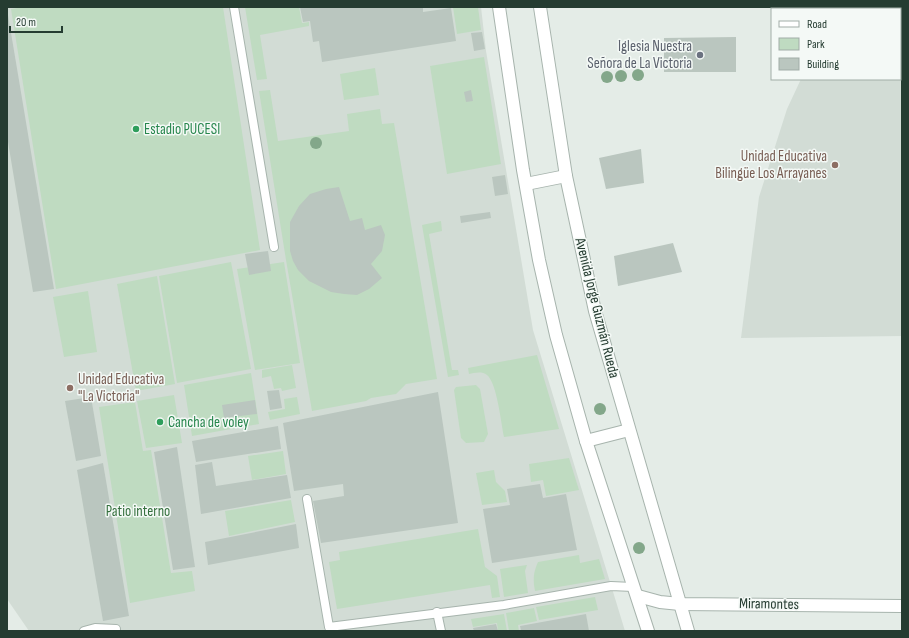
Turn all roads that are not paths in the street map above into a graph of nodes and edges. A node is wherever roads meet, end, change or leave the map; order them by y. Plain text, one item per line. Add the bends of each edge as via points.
1 (234, 7) edge
2 (499, 7) edge
3 (540, 7) edge
4 (566, 176) junction
5 (526, 184) junction
6 (274, 247) dead end
7 (629, 430) junction
8 (586, 441) junction
9 (307, 499) dead end
10 (636, 592) junction
11 (680, 604) junction
12 (902, 606) edge
13 (437, 612) junction
14 (116, 629) dead end
15 (84, 631) edge
16 (441, 631) edge
17 (648, 631) edge
18 (688, 631) edge

1 - 6 lane
2 - 5 street
3 - 4 street, Avenida Jorge Guzmán Rueda
4 - 5 street
4 - 7 street, Avenida Jorge Guzmán Rueda via 595,311
5 - 8 street via 538,260
7 - 8 street
7 - 11 street, Avenida Jorge Guzmán Rueda
8 - 10 street
9 - 13 lane via 329,627
10 - 11 street, Miramontes via 660,602
10 - 13 lane via 611,586
10 - 17 street
11 - 12 street, Miramontes
11 - 18 street, Avenida Jorge Guzmán Rueda
13 - 16 lane
14 - 15 lane via 95,628

